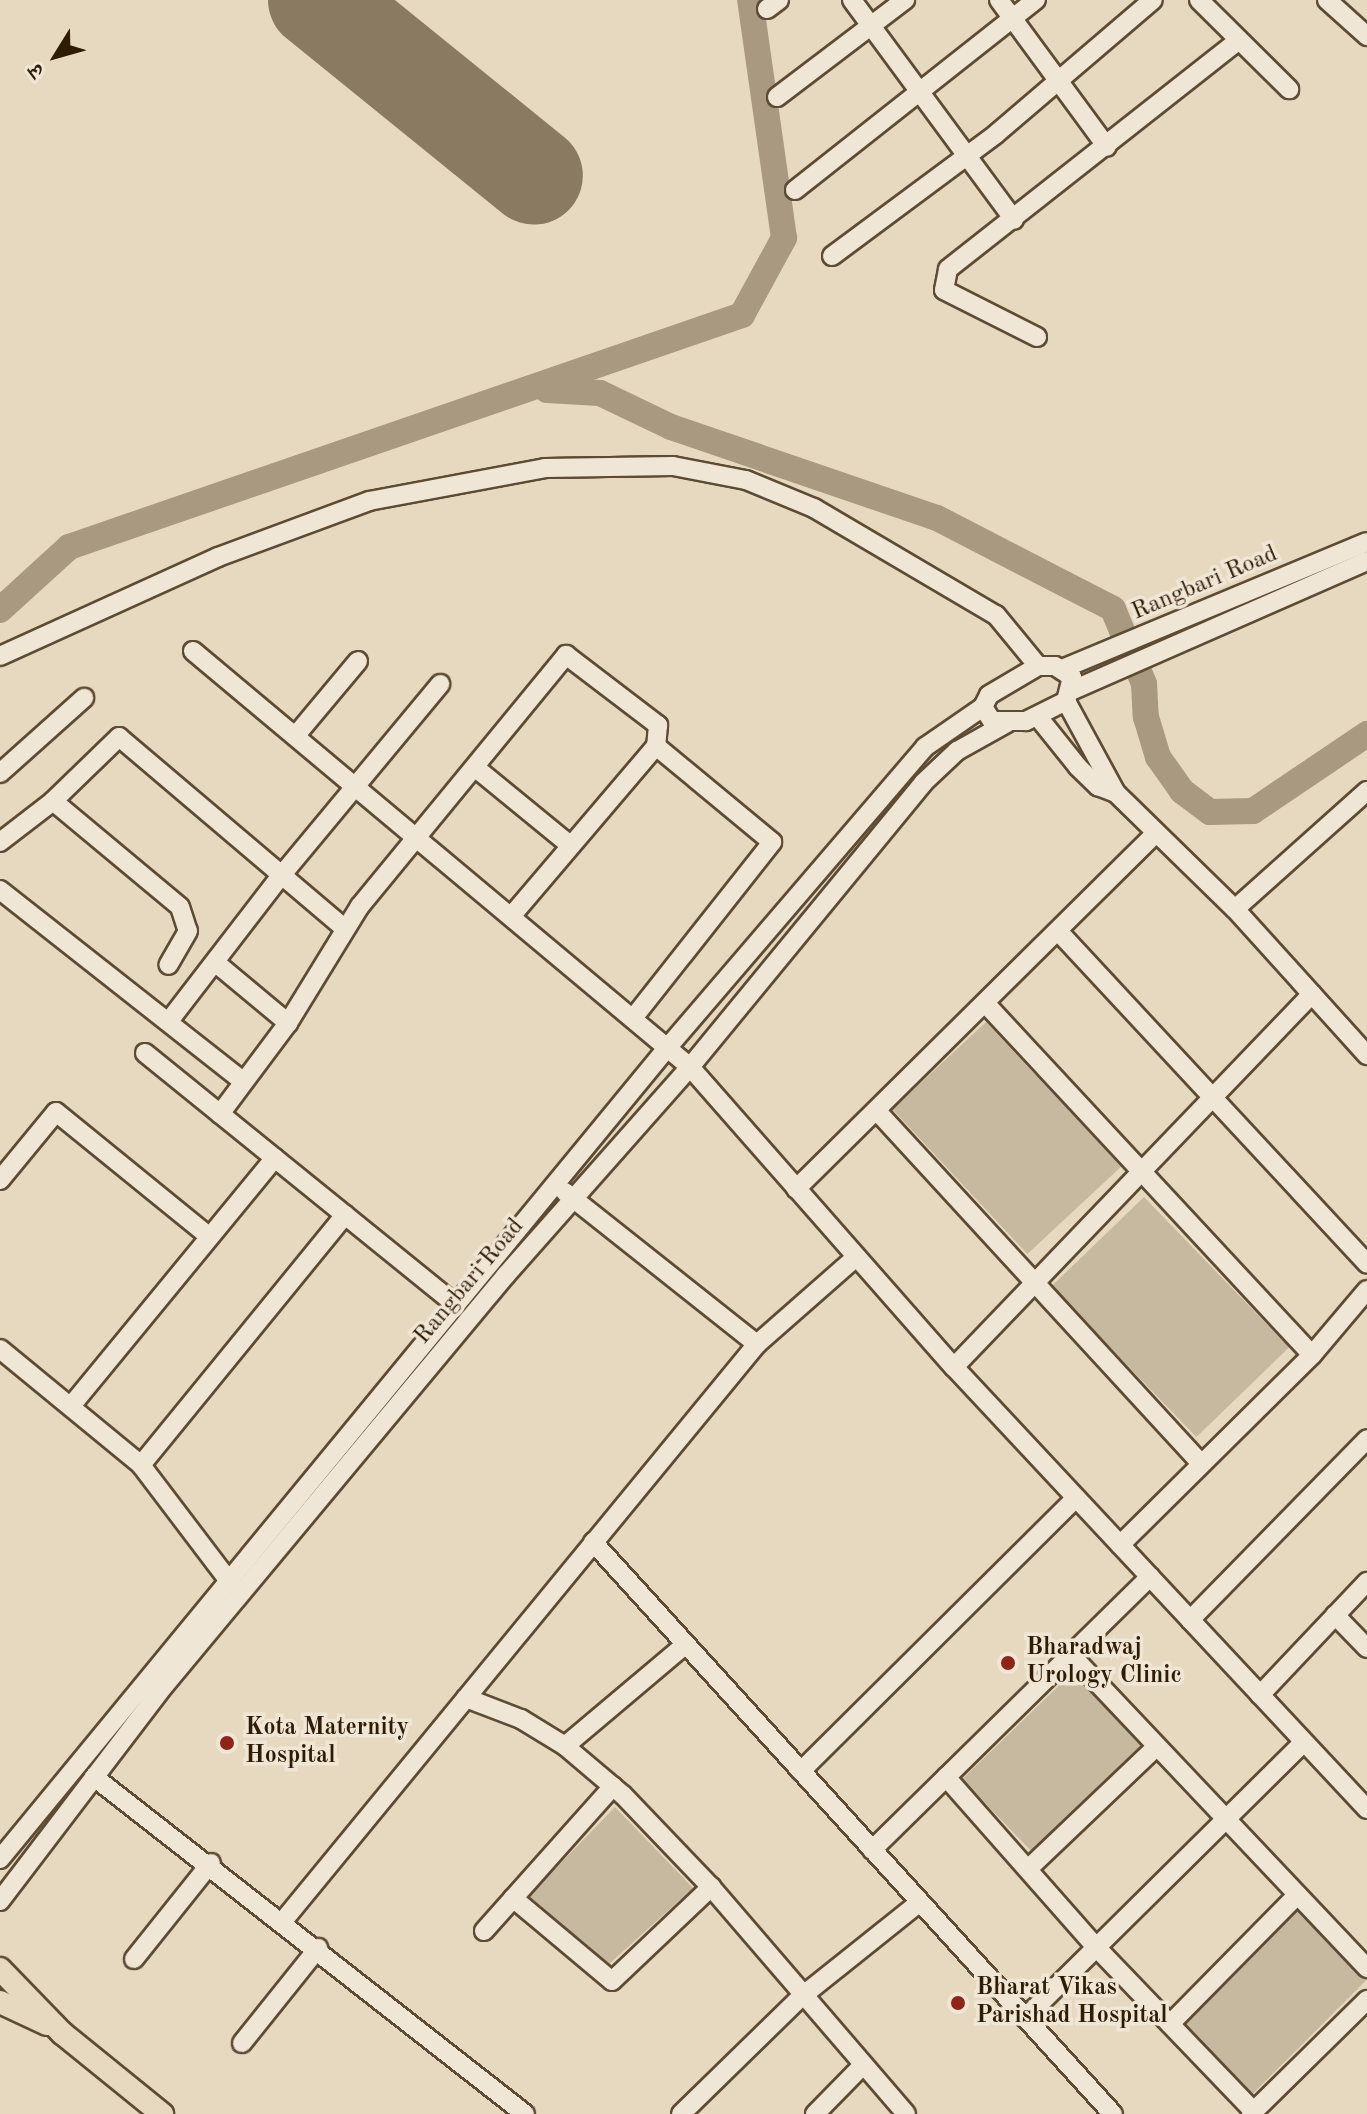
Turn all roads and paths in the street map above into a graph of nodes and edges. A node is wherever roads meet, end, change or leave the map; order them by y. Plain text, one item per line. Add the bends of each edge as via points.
1 (852, 0) edge
2 (905, 0) edge
3 (999, 0) edge
4 (1036, 0) edge
5 (1153, 0) edge
6 (1327, 0) edge
7 (1206, 2) edge
8 (1013, 19) junction
9 (872, 26) junction
10 (1367, 36) edge
11 (1239, 40) junction
12 (1059, 82) junction
13 (1289, 89) dead end
14 (922, 95) junction
15 (777, 97) dead end
16 (1107, 147) junction
17 (967, 156) junction
18 (795, 190) dead end
19 (1014, 220) junction
20 (832, 256) dead end
21 (1037, 337) dead end
22 (1367, 542) edge
23 (1367, 561) edge
24 (193, 651) dead end
25 (0, 656) edge
26 (358, 661) dead end
27 (1038, 666) junction
28 (1062, 669) junction
29 (440, 684) dead end
30 (1070, 696) junction
31 (84, 698) dead end
32 (983, 707) junction
33 (1038, 717) junction
34 (1007, 723) junction
35 (297, 734) junction
36 (656, 746) junction
37 (477, 769) junction
38 (0, 773) edge
39 (357, 786) junction
40 (1367, 791) edge
41 (1116, 793) junction
42 (53, 801) junction
43 (1155, 834) junction
44 (417, 836) junction
45 (0, 842) edge
46 (570, 845) junction
47 (280, 877) junction
48 (0, 890) edge
49 (1235, 909) junction
50 (512, 915) junction
51 (344, 928) junction
52 (1058, 931) junction
53 (216, 963) junction
54 (168, 965) dead end
55 (1312, 994) junction
56 (985, 1003) junction
57 (634, 1017) junction
58 (169, 1021) junction
59 (288, 1023) junction
60 (668, 1047) junction
61 (145, 1053) dead end
62 (1367, 1055) edge
63 (690, 1067) junction
64 (243, 1081) junction
65 (1213, 1097) junction
66 (876, 1110) junction
67 (220, 1114) junction
68 (275, 1158) junction
69 (4, 1168) edge
70 (1141, 1172) junction
71 (554, 1183) junction
72 (796, 1189) junction
73 (573, 1198) junction
74 (345, 1215) junction
75 (210, 1237) junction
76 (856, 1257) junction
77 (1367, 1264) edge
78 (1035, 1283) junction
79 (1367, 1290) edge
80 (456, 1305) junction
81 (757, 1344) junction
82 (0, 1349) edge
83 (1312, 1355) junction
84 (954, 1367) junction
85 (71, 1406) junction
86 (1367, 1439) edge
87 (1200, 1462) junction
88 (141, 1465) junction
89 (1076, 1498) junction
90 (593, 1542) junction
91 (1120, 1545) junction
92 (1150, 1577) junction
93 (229, 1581) junction
94 (1367, 1582) edge
95 (1335, 1615) junction
96 (1190, 1620) junction
97 (686, 1644) junction
98 (1367, 1648) edge
99 (1071, 1655) junction
100 (1260, 1695) junction
101 (466, 1698) junction
102 (1304, 1742) junction
103 (565, 1746) junction
104 (1157, 1746) junction
105 (801, 1771) junction
106 (94, 1777) junction
107 (946, 1777) junction
108 (613, 1786) junction
109 (1367, 1809) edge
110 (1225, 1820) junction
111 (872, 1850) junction
112 (0, 1859) edge
113 (211, 1863) junction
114 (1028, 1869) junction
115 (711, 1887) junction
116 (1297, 1895) junction
117 (513, 1898) junction
118 (0, 1901) edge
119 (920, 1902) junction
120 (283, 1921) junction
121 (484, 1931) dead end
122 (1096, 1947) junction
123 (318, 1948) junction
124 (134, 1959) dead end
125 (1367, 1968) edge
126 (0, 1969) edge
127 (801, 1997) junction
128 (1367, 2000) edge
129 (0, 2002) edge
130 (1025, 2018) junction
131 (1170, 2024) junction
132 (62, 2033) junction
133 (242, 2043) dead end
134 (863, 2065) junction
135 (1252, 2113) edge
136 (162, 2114) edge
137 (525, 2114) edge
138 (681, 2114) edge
139 (815, 2114) edge
140 (906, 2114) edge
141 (1113, 2114) edge

1 - 9 street
2 - 9 street
3 - 8 street
4 - 8 street
5 - 12 street
6 - 10 street
7 - 11 street
8 - 12 street
8 - 14 street
9 - 14 street
9 - 15 street
11 - 13 street
11 - 16 street
12 - 16 street
12 - 17 street
14 - 17 street
14 - 18 street
16 - 19 street
17 - 19 street
17 - 20 street
19 - 21 street via 948,269 944,290
22 - 28 street, Rangbari Road
23 - 30 street, Rangbari Road
24 - 35 street
25 - 27 street via 218,557 369,501 545,468 673,466 746,480 814,508 996,615
26 - 35 street
27 - 28 street
27 - 32 street, Rangbari Road via 1006,682
28 - 30 street via 1072,677
29 - 39 street
30 - 33 street, Rangbari Road
30 - 41 street
31 - 38 street
32 - 34 street via 992,721
32 - 60 street, Rangbari Road via 925,747
33 - 34 street, Rangbari Road
33 - 41 street via 1078,767 1098,786
34 - 63 street, Rangbari Road via 957,751 923,783
35 - 39 street
36 - 37 street via 658,725 566,655
36 - 46 street
36 - 57 street via 772,842
37 - 44 street
37 - 46 street
39 - 44 street
39 - 47 street
40 - 49 street
41 - 43 street
42 - 45 street
42 - 47 street via 119,737
42 - 54 street via 180,907 187,920 186,941
43 - 49 street
43 - 52 street
44 - 50 street
44 - 51 street
46 - 50 street
47 - 51 street
47 - 53 street
48 - 58 street
49 - 55 street
50 - 57 street
51 - 59 street
52 - 56 street
52 - 65 street
53 - 58 street
53 - 59 street
55 - 62 street
55 - 65 street
56 - 66 street
56 - 70 street
57 - 60 street
58 - 64 street
59 - 64 street
60 - 63 street
60 - 71 street, Rangbari Road
61 - 67 street
63 - 72 street
63 - 73 street, Rangbari Road
64 - 67 street
65 - 70 street
65 - 77 street
66 - 72 street
66 - 78 street
67 - 68 street
68 - 74 street
68 - 75 street
69 - 75 street via 56,1112
70 - 78 street
70 - 83 street
71 - 73 street
71 - 80 street, Rangbari Road
72 - 76 street
73 - 81 street
73 - 106 street, Rangbari Road via 164,1686
74 - 80 street
74 - 88 street
75 - 85 street
76 - 81 street
76 - 84 street
78 - 84 street
78 - 87 street
79 - 83 street
80 - 93 street, Rangbari Road
81 - 90 street
82 - 85 street
83 - 87 street
84 - 89 street
85 - 88 street
86 - 96 street
87 - 91 street
88 - 93 street
89 - 91 street
89 - 105 street
90 - 97 street
90 - 101 street
91 - 92 street
92 - 96 street
92 - 99 street
93 - 112 street, Rangbari Road
94 - 95 street
95 - 98 street
95 - 100 street
96 - 100 street
97 - 103 street
97 - 105 street
99 - 104 street
99 - 107 street
100 - 102 street
101 - 103 street via 521,1719
101 - 120 street
102 - 109 street
102 - 110 street
103 - 108 street
104 - 110 street
104 - 114 street
105 - 111 street
106 - 113 street
106 - 118 street, Rangbari Road
107 - 111 street
107 - 114 street
108 - 115 street
108 - 117 street
110 - 116 street
110 - 122 street
111 - 119 street
113 - 120 street
113 - 124 street
114 - 122 street
115 - 117 street via 612,1981
115 - 127 street
116 - 125 street
116 - 131 street
117 - 121 street
119 - 127 street
119 - 130 street
120 - 123 street
122 - 130 street
122 - 131 street
123 - 133 street
123 - 137 street
126 - 132 main road
127 - 134 street
127 - 138 street
128 - 135 street
129 - 132 main road
130 - 141 street
131 - 135 street
132 - 136 main road
134 - 139 street
134 - 140 street

